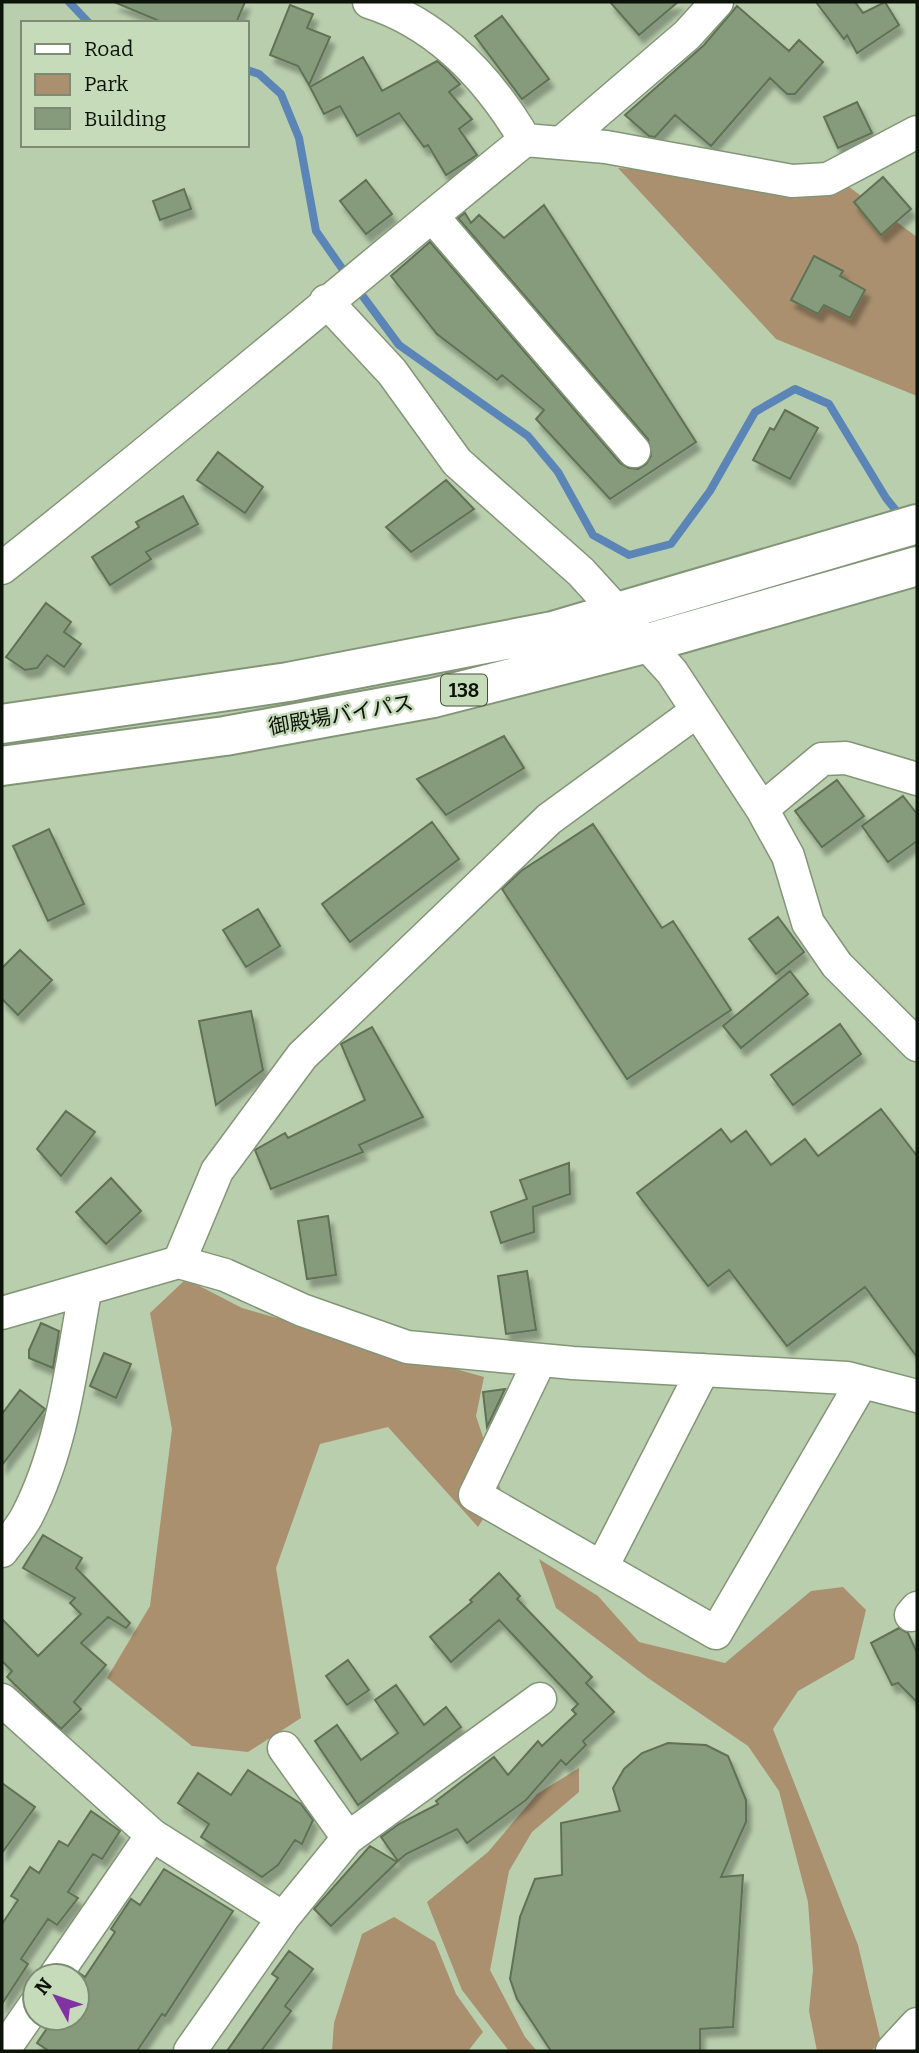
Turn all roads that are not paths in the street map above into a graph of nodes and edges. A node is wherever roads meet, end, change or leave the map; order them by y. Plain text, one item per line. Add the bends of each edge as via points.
1 (369, 2) edge
2 (717, 2) edge
3 (917, 132) edge
4 (526, 140) junction
5 (561, 143) junction
6 (432, 216) junction
7 (326, 301) junction
8 (634, 451) dead end
9 (904, 527) edge
10 (917, 566) edge
11 (2, 568) edge
12 (617, 612) junction
13 (648, 643) junction
14 (697, 711) junction
15 (2, 723) edge
16 (2, 766) edge
17 (917, 779) edge
18 (762, 809) junction
19 (917, 1045) edge
20 (179, 1262) junction
21 (85, 1292) junction
22 (2, 1313) edge
23 (540, 1360) junction
24 (704, 1370) junction
25 (862, 1382) junction
26 (917, 1396) edge
27 (2, 1551) edge
28 (601, 1567) junction
29 (540, 1699) dead end
30 (2, 1700) edge
31 (284, 1748) dead end
32 (152, 1835) junction
33 (348, 1838) junction
34 (283, 1919) junction
35 (65, 1962) edge
36 (917, 2024) edge
37 (21, 2025) edge
38 (3, 2051) edge
39 (190, 2051) edge
40 (892, 2051) edge

1 - 4 street via 394,10 449,44
2 - 5 street via 687,35
3 - 5 street via 828,179 792,181
4 - 5 street
4 - 6 street
6 - 7 street
6 - 8 street
7 - 11 street via 158,445
7 - 12 street via 392,372 457,462 581,572
9 - 12 highway, 御殿場バイパス / 138
10 - 13 highway, 御殿場バイパス / 138
12 - 13 street
12 - 15 highway, 御殿場バイパス / 138 via 553,631 288,682
13 - 14 street
13 - 16 highway, 御殿場バイパス / 138 via 433,698 225,736
14 - 18 street
14 - 20 street via 549,819 302,1056 216,1171
17 - 18 street via 846,758 822,760
18 - 19 street via 788,856 808,923 837,965
20 - 21 street
20 - 23 street via 225,1275 302,1310 407,1347
21 - 22 street
21 - 27 street via 51,1459 26,1518
23 - 24 street
23 - 28 street via 475,1495
24 - 25 street
24 - 28 street
25 - 26 street
25 - 28 street via 716,1633
29 - 33 street
30 - 32 street
31 - 33 street
32 - 34 street
32 - 35 street
33 - 34 street
34 - 39 street
36 - 40 street
37 - 38 street

